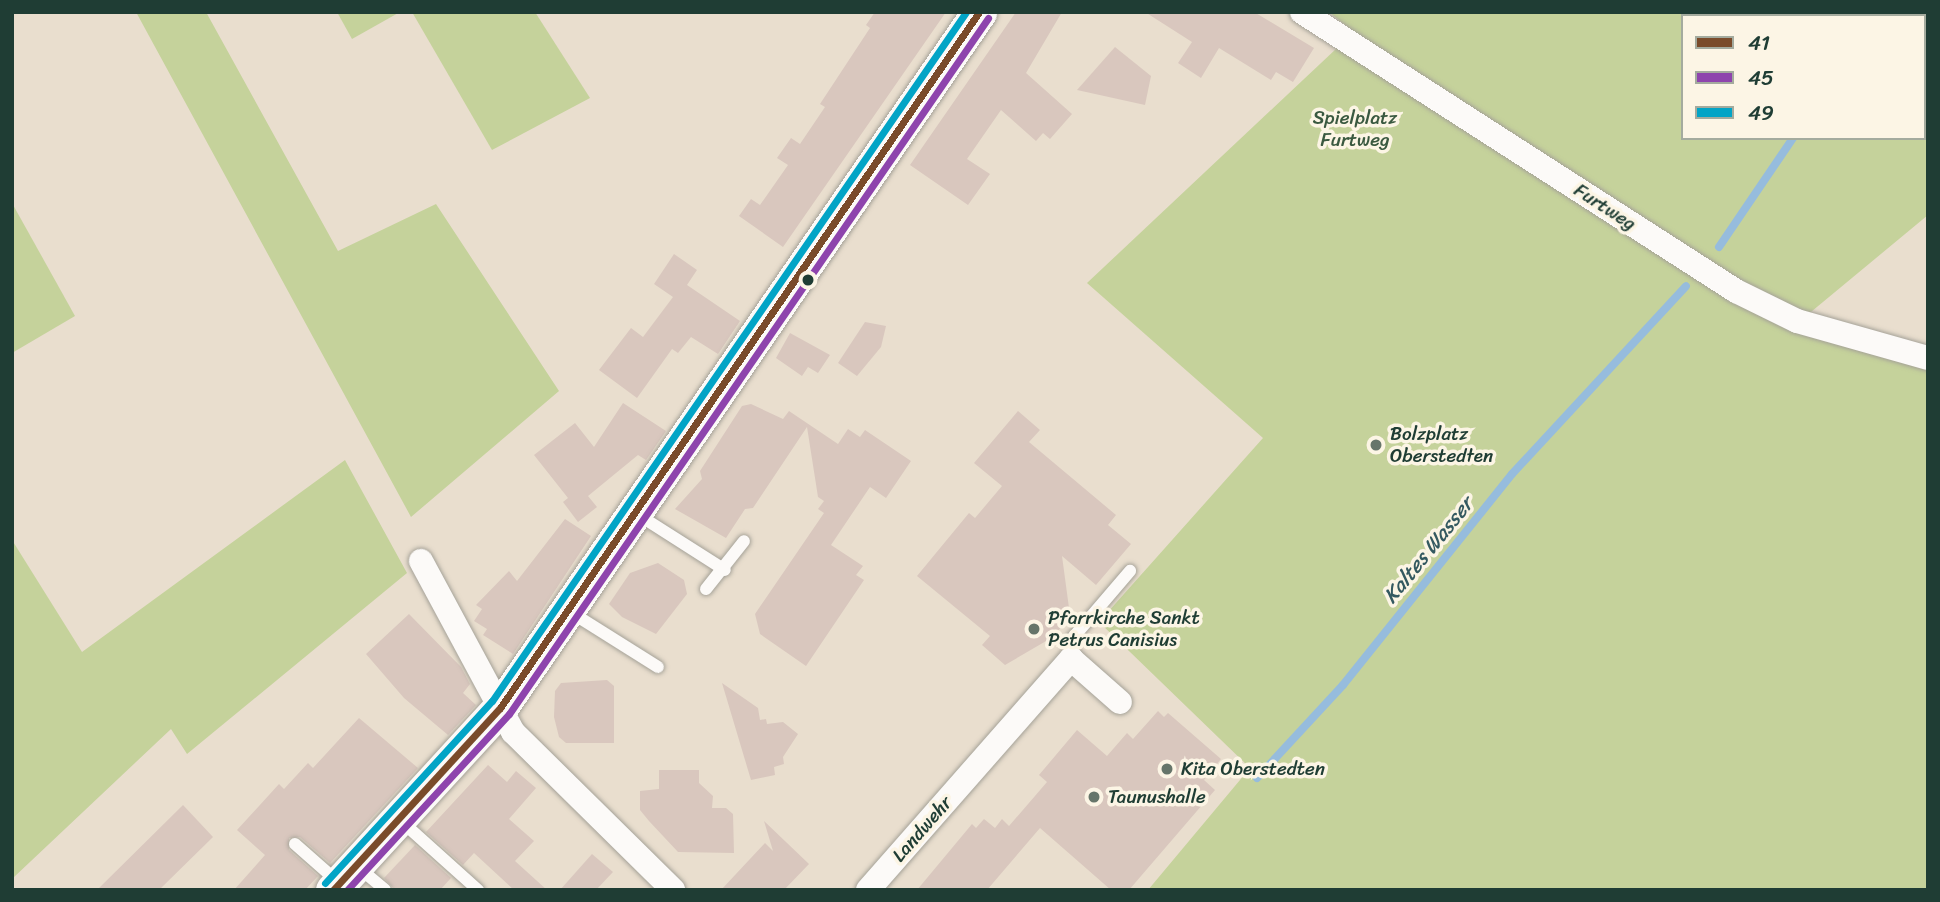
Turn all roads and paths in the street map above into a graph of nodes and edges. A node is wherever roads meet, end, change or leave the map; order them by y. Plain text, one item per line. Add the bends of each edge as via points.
1 (979, 12) edge
2 (1302, 12) edge
3 (1928, 358) edge
4 (636, 514) junction
5 (744, 541) dead end
6 (421, 561) dead end
7 (725, 570) junction
8 (1130, 571) dead end
9 (706, 589) dead end
10 (568, 611) junction
11 (1071, 659) junction
12 (658, 667) dead end
13 (1120, 702) dead end
14 (500, 708) junction
15 (398, 818) junction
16 (295, 844) dead end
17 (347, 881) edge
18 (385, 890) edge
19 (478, 890) edge
20 (673, 890) edge
21 (869, 890) edge

1 - 4 street
2 - 3 street, Furtweg via 1736,291 1797,321
4 - 7 lane
4 - 10 street
5 - 7 lane
6 - 14 street
7 - 9 lane
8 - 11 lane via 1071,640
10 - 12 lane
10 - 14 street
11 - 13 street
11 - 21 street, Landwehr
14 - 15 street
14 - 20 street via 513,732
15 - 17 street
15 - 19 lane
16 - 17 lane
17 - 18 lane

